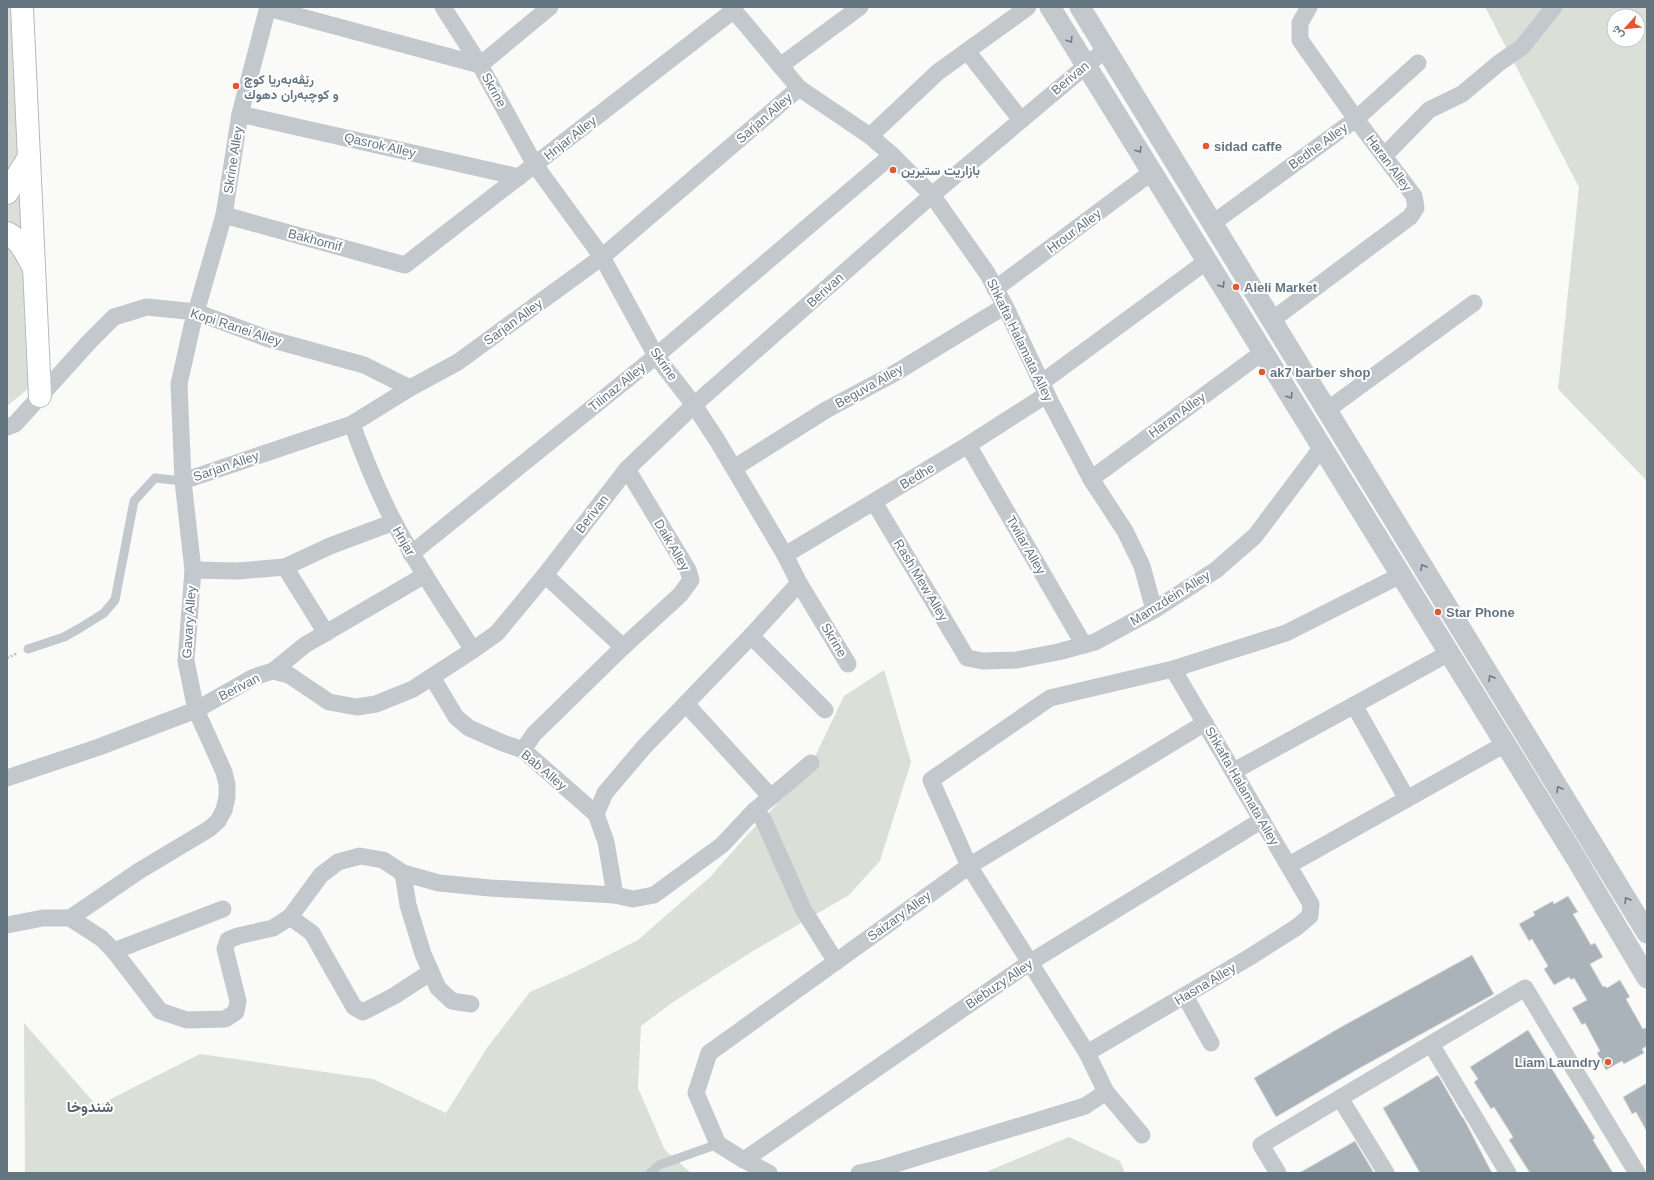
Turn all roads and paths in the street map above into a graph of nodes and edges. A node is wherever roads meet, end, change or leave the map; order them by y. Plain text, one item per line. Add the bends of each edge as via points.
1 (22, 7) edge
2 (268, 7) edge
3 (443, 7) edge
4 (550, 7) edge
5 (860, 7) edge
6 (1028, 7) edge
7 (1050, 7) edge
8 (1080, 7) edge
9 (1309, 7) edge
10 (1554, 7) edge
11 (733, 9) edge
12 (1106, 49) junction
13 (967, 51) junction
14 (1418, 63) dead end
15 (480, 65) junction
16 (1086, 65) junction
17 (780, 66) junction
18 (799, 88) junction
19 (240, 114) junction
20 (1356, 119) junction
21 (1021, 120) junction
22 (870, 136) junction
23 (892, 155) junction
24 (1384, 156) junction
25 (29, 157) junction
26 (535, 165) junction
27 (1152, 172) junction
28 (519, 177) junction
29 (7, 193) edge
30 (932, 195) junction
31 (224, 215) junction
32 (1213, 223) junction
33 (7, 233) edge
34 (602, 257) junction
35 (1207, 261) junction
36 (405, 265) joint
37 (34, 268) junction
38 (995, 290) junction
39 (1474, 303) dead end
40 (1005, 306) junction
41 (196, 312) junction
42 (1272, 320) junction
43 (1264, 352) junction
44 (656, 356) junction
45 (410, 388) junction
46 (1044, 389) junction
47 (40, 396) junction
48 (694, 405) junction
49 (1327, 410) junction
50 (352, 424) junction
51 (7, 427) edge
52 (968, 445) junction
53 (1322, 447) junction
54 (734, 468) junction
55 (627, 469) junction
56 (1091, 478) junction
57 (183, 481) junction
58 (874, 502) junction
59 (394, 522) junction
60 (412, 554) junction
61 (785, 555) junction
62 (285, 567) junction
63 (193, 570) junction
64 (425, 575) junction
65 (545, 575) junction
66 (1401, 575) junction
67 (799, 583) junction
68 (1154, 610) junction
69 (326, 633) junction
70 (751, 636) junction
71 (1084, 645) junction
72 (623, 647) junction
73 (28, 649) dead end
74 (473, 650) junction
75 (1449, 653) junction
76 (967, 658) joint
77 (848, 664) dead end
78 (1173, 669) junction
79 (273, 671) junction
80 (432, 677) junction
81 (686, 704) junction
82 (1354, 705) junction
83 (196, 710) junction
84 (825, 710) dead end
85 (1205, 723) junction
86 (1505, 744) junction
87 (523, 750) junction
88 (811, 763) dead end
89 (1234, 771) junction
90 (7, 778) edge
91 (771, 797) junction
92 (1407, 799) junction
93 (754, 811) junction
94 (596, 814) junction
95 (1262, 820) junction
96 (1289, 865) junction
97 (969, 866) junction
98 (403, 872) junction
99 (615, 895) junction
100 (1311, 904) joint
101 (223, 909) dead end
102 (290, 917) junction
103 (70, 918) junction
104 (7, 925) edge
105 (1647, 933) edge
106 (114, 951) junction
107 (836, 962) junction
108 (1029, 963) junction
109 (431, 972) junction
110 (1647, 978) edge
111 (1185, 996) junction
112 (471, 1004) dead end
113 (1211, 1043) dead end
114 (1431, 1044) junction
115 (1087, 1053) junction
116 (1106, 1092) junction
117 (1340, 1098) junction
118 (1142, 1135) dead end
119 (718, 1144) junction
120 (744, 1160) junction
121 (650, 1173) edge
122 (769, 1173) edge
123 (859, 1173) edge
124 (1278, 1173) edge
125 (1386, 1173) edge
126 (1508, 1173) edge
127 (1637, 1173) edge

1 - 25 main road
2 - 15 street
2 - 19 street, Skrine Alley
3 - 15 street, Skrine
4 - 15 street
5 - 17 street
6 - 13 street
7 -> 16 street
8 - 12 street
9 - 20 street, Haran Alley via 1300,23 1300,40
10 - 24 street via 1522,47 1462,94 1429,110
11 - 17 street, Shkafta Halamata Alley
11 - 26 street, Hnjar Alley
12 - 16 street, Berivan
12 - 32 street
13 - 21 street
13 - 22 street via 938,72
14 - 20 street, Bedhe Alley
15 - 26 street, Skrine
16 - 21 street, Berivan
16 -> 27 street
17 - 18 street, Shkafta Halamata Alley
18 - 22 street, Shkafta Halamata Alley
18 - 34 street, Sarjan Alley
19 - 28 street, Qasrok Alley
19 - 31 street, Skrine Alley
20 - 24 street, Haran Alley
20 - 32 street, Bedhe Alley
21 - 30 street, Berivan
22 - 23 street, Shkafta Halamata Alley
23 - 30 street, Shkafta Halamata Alley
23 - 44 street, Tilinaz Alley
24 - 42 street, Haran Alley via 1414,196 1416,208 1410,217
25 - 29 main road
25 - 37 main road
26 - 28 street, Hnjar Alley
26 - 34 street, Skrine
27 - 35 street
27 - 38 street, Hrour Alley
28 - 36 street, Hnjar Alley
30 - 38 street, Shkafta Halamata Alley via 987,273
30 - 48 street, Berivan
31 - 36 street, Bakhornif
31 - 41 street, Skrine Alley
32 - 42 street
33 - 37 main road via 19,243
34 - 44 street, Skrine
34 - 45 street, Sarjan Alley via 458,362
35 -> 43 street
35 - 46 street
37 - 47 main road
38 - 40 street, Shkafta Halamata Alley
39 - 49 street
40 - 46 street, Shkafta Halamata Alley
40 - 54 street, Beguva Alley via 895,373 826,410
41 - 45 street, Kopi Ranei Alley via 266,338 364,365
41 - 47 street, Kopi Ranei Alley via 147,307 114,317
41 - 57 street, Gavary Alley via 179,384
42 - 49 street
43 -> 53 street
43 - 56 street, Haran Alley
44 - 48 street, Skrine
44 - 60 street, Tilinaz Alley
45 - 50 street, Sarjan Alley
46 - 52 street, Bedhe
46 - 56 street, Shkafta Halamata Alley
47 - 51 street, Kopi Ranei Alley via 15,424
48 - 54 street, Skrine
48 - 55 street, Berivan
105 -> 49 street
50 - 57 street, Sarjan Alley
50 - 59 street, Hnjar via 372,478
52 - 58 street, Bedhe
52 - 71 street, Twilar Alley
53 - 66 street
53 - 68 street, Mamzdein Alley via 1255,536 1216,570
54 - 61 street, Skrine
55 - 65 street, Berivan
55 - 72 street, Daik Alley via 688,570 691,580 680,595
56 - 68 street, Shkafta Halamata Alley via 1125,531 1142,566
57 - 63 street, Gavary Alley
57 - 73 lane via 155,478 134,501 116,600 104,613 64,637
58 - 61 street, Bedhe
58 - 76 street, Rash Mew Alley
59 - 60 street, Hnjar
59 - 62 street via 330,546
60 - 64 street, Hnjar
61 - 67 street, Skrine
62 - 63 street via 238,571
62 - 69 street
63 - 83 street, Gavary Alley via 186,660
64 - 69 street
64 - 74 street, Hnjar
65 - 72 street
65 - 74 street, Berivan via 497,633
66 - 75 street
66 - 78 street via 1286,633
67 - 70 street
67 - 77 street, Skrine
68 - 71 street, Mamzdein Alley via 1095,642
69 - 79 street via 305,645
70 - 81 street
70 - 84 street
71 - 76 street, Mamzdein Alley via 1017,660 983,661
72 - 87 street, Daik Alley via 534,734
74 - 80 street, Berivan
75 - 82 street
75 - 86 street
78 - 85 street, Shkafta Halamata Alley
78 - 97 street via 1050,698 930,780
79 - 80 street, Berivan via 289,675 329,702 357,707 376,704 413,689
79 - 83 street, Berivan via 254,677
80 - 87 street, Bab Alley via 456,717 469,728
81 - 91 street
81 - 94 street via 644,747 605,793
82 - 89 street
82 - 92 street
83 - 90 street, Berivan
83 - 103 street, Gavary Alley via 227,784 228,797 221,815 209,829 139,871
85 - 89 street, Shkafta Halamata Alley
85 - 97 street, Saizary Alley
86 - 92 street
86 - 110 street
87 - 94 street, Bab Alley
88 - 91 street
89 - 95 street, Shkafta Halamata Alley
91 - 93 street
92 - 96 street
93 - 99 street via 722,844 654,895 633,899
93 - 107 street via 763,820 802,909
94 - 99 street, Bab Alley via 606,842
95 - 96 street, Shkafta Halamata Alley
95 - 108 street, Biebuzy Alley
96 - 100 street, Shkafta Halamata Alley
97 - 107 street, Saizary Alley
97 - 108 street
98 - 99 street via 439,883
98 - 102 street via 383,860 360,856 338,862 321,875
98 - 109 street via 408,906
100 - 111 street, Hasna Alley via 1310,916 1297,927
101 - 106 street
102 - 106 street via 273,928 228,940 225,949 238,1002 236,1012 225,1019 188,1020 160,1011
102 - 109 street via 312,933 354,1007 363,1012
103 - 104 street via 43,918
103 - 106 street via 101,938
107 - 119 street, Saizary Alley via 709,1053 696,1093
108 - 115 street
108 - 120 street, Biebuzy Alley
109 - 112 street via 438,988 452,1001
111 - 113 street
111 - 115 street, Hasna Alley
114 - 117 street
114 - 126 street
114 - 127 street via 1525,988
115 - 116 street
116 - 118 street
116 - 123 street via 1085,1106
117 - 124 street via 1261,1145
117 - 125 street
119 - 120 street
119 - 121 lane via 659,1165
120 - 122 street

